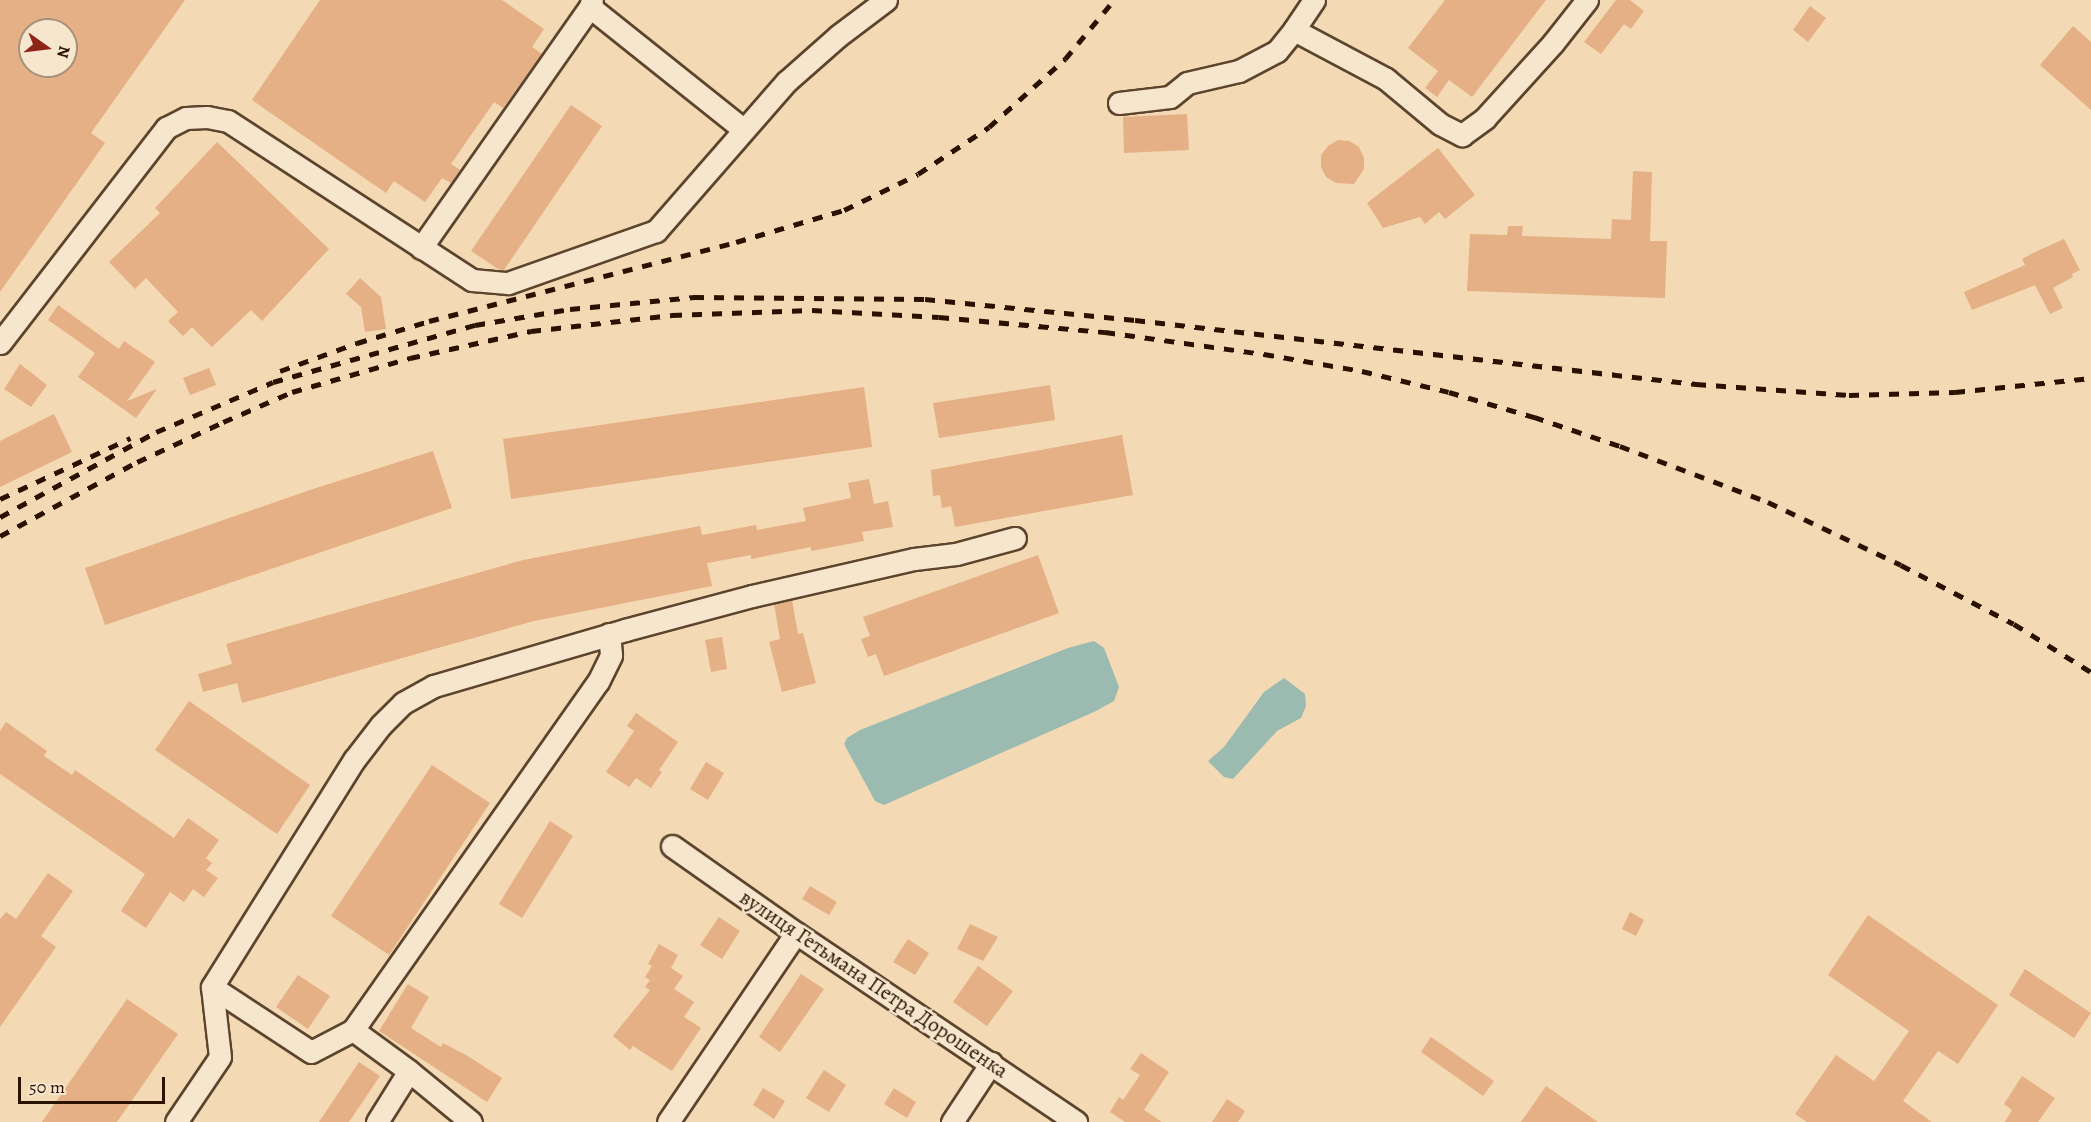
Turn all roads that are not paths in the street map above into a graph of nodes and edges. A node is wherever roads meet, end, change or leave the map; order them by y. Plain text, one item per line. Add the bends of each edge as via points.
1 (886, 0) edge
2 (1314, 0) edge
3 (1587, 0) edge
4 (591, 3) edge
5 (1294, 30) junction
6 (1119, 104) dead end
7 (743, 129) junction
8 (422, 248) junction
9 (0, 343) edge
10 (1015, 538) dead end
11 (609, 634) junction
12 (672, 846) dead end
13 (796, 933) junction
14 (212, 987) junction
15 (353, 1030) junction
16 (991, 1063) junction
17 (409, 1071) junction
18 (176, 1122) edge
19 (377, 1122) edge
20 (471, 1122) edge
21 (668, 1122) edge
22 (952, 1122) edge
23 (1077, 1122) edge

1 - 7 street via 786,82
2 - 5 street
3 - 5 street via 1485,118 1462,135 1440,124 1386,79
4 - 7 street
4 - 8 street
5 - 6 street via 1276,51 1239,71 1187,83 1170,97
7 - 8 street via 656,231 508,283 472,280
8 - 9 street via 228,121 186,118 166,128
10 - 11 street via 752,596
11 - 14 street via 434,686 403,703 354,760
11 - 15 street via 611,655 598,682
12 - 13 street, вулиця Гетьмана Петра Дорошенка
13 - 16 street, вулиця Гетьмана Петра Дорошенка
13 - 21 street
14 - 15 street via 311,1052
14 - 18 street via 220,1057
15 - 17 street
16 - 22 street
16 - 23 street, вулиця Гетьмана Петра Дорошенка
17 - 19 street
17 - 20 street

